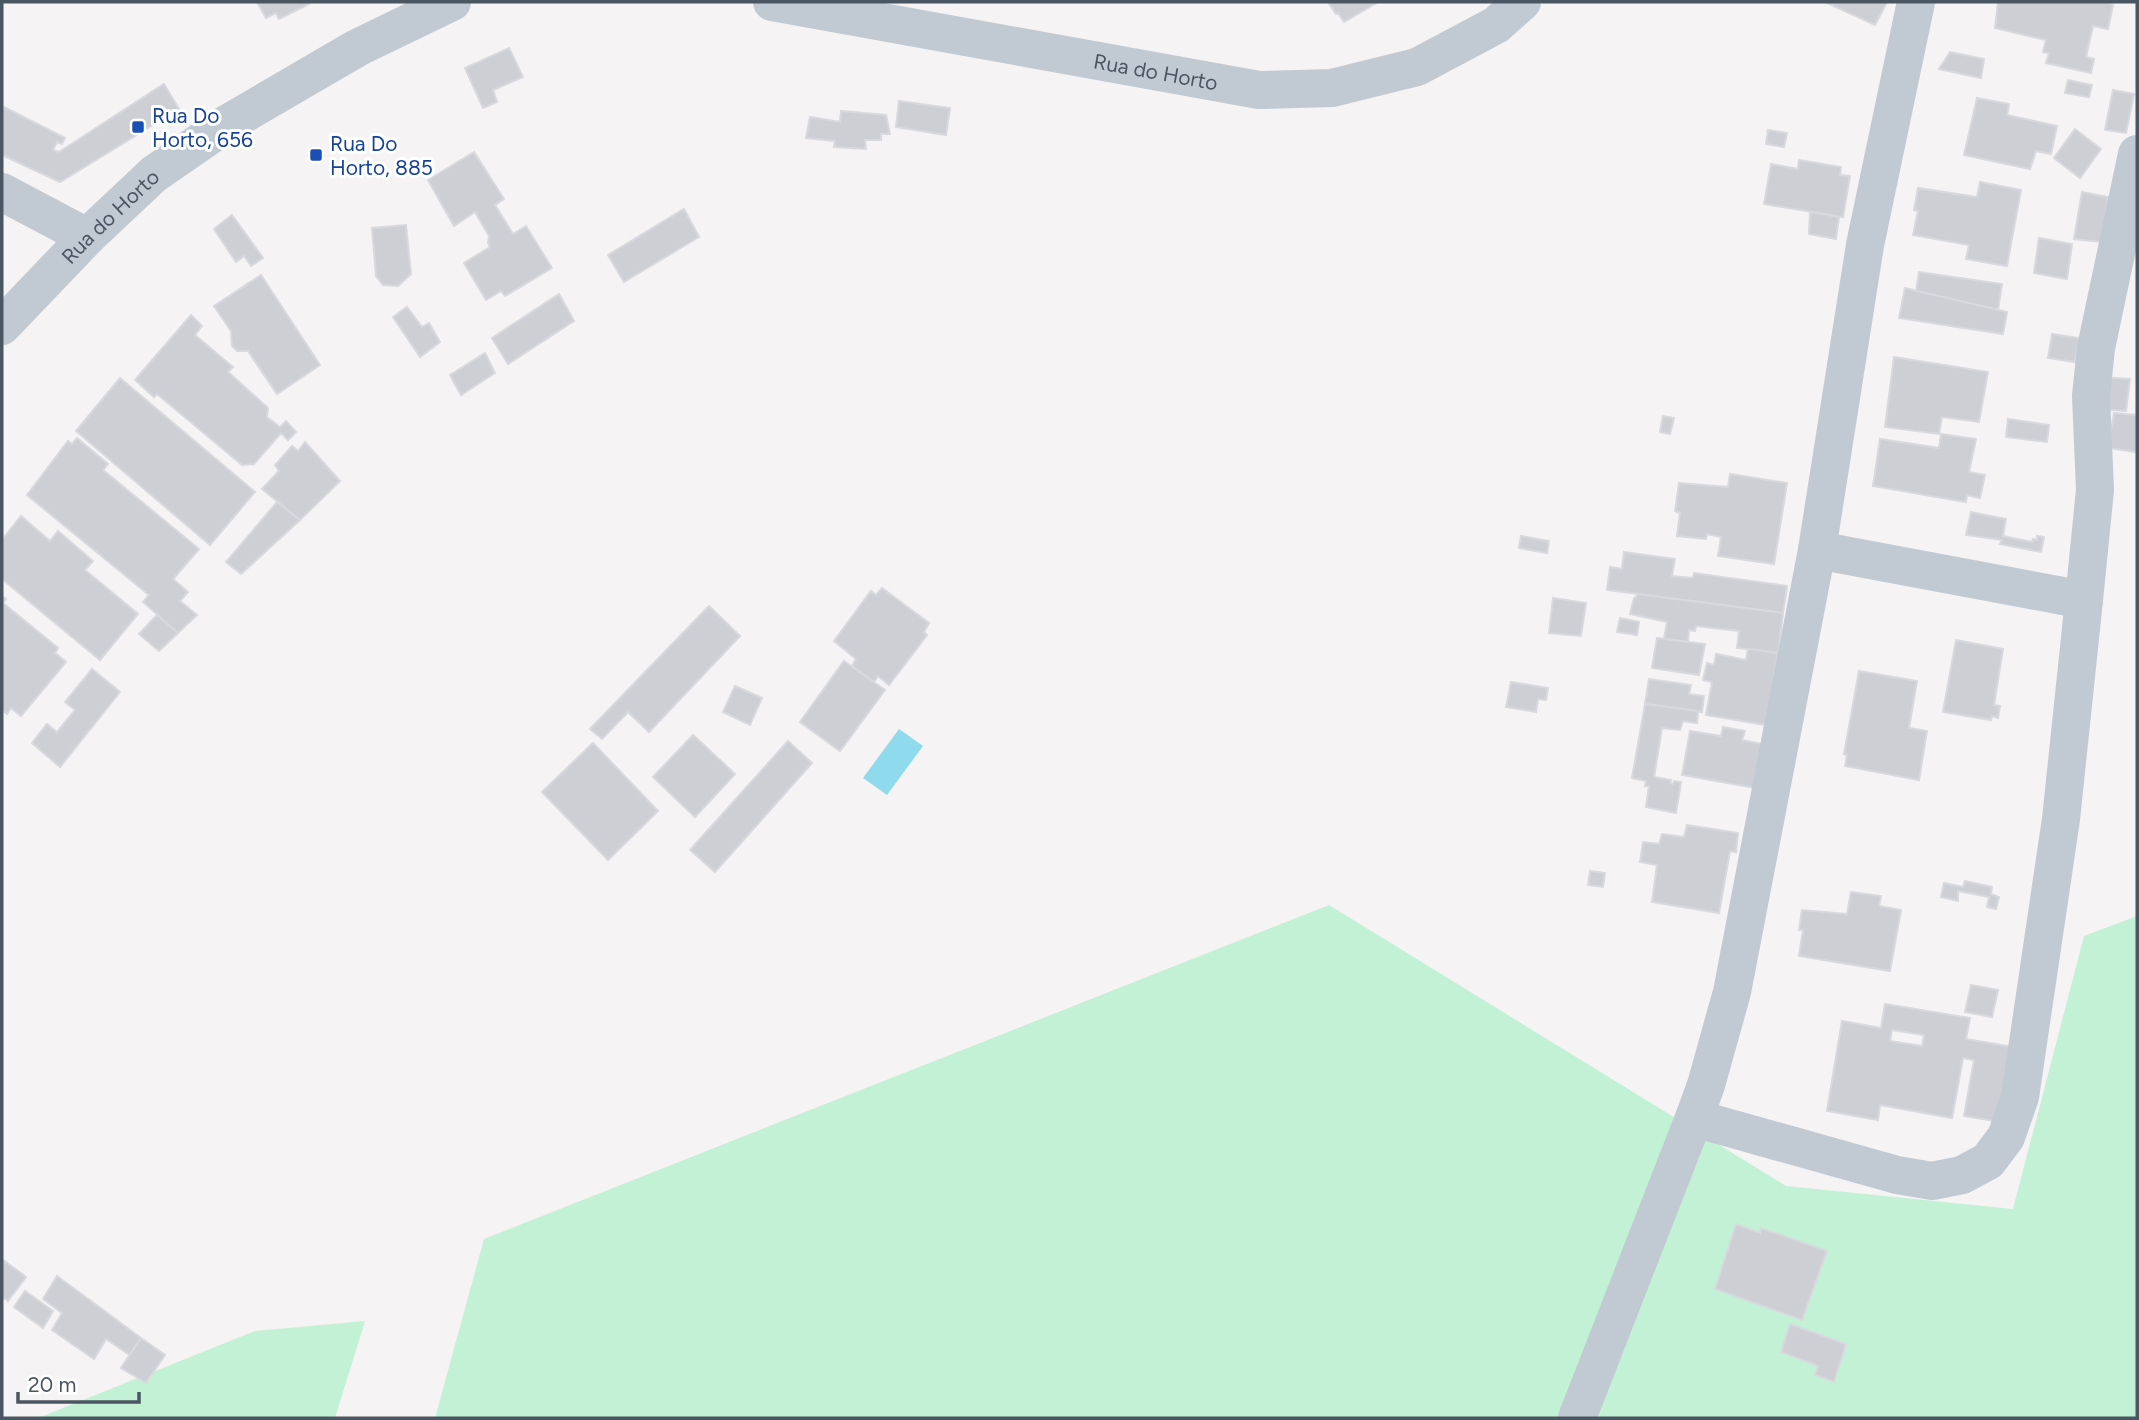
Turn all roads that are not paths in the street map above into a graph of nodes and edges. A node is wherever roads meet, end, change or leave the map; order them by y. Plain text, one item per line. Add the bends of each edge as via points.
1 (452, 2) edge
2 (772, 2) edge
3 (1522, 2) edge
4 (1916, 2) edge
5 (2137, 155) edge
6 (2, 192) edge
7 (87, 237) junction
8 (2, 326) edge
9 (1817, 550) junction
10 (2084, 600) junction
11 (1694, 1118) junction
12 (1577, 1418) edge

1 - 7 street, Rua do Horto via 357,48 225,125 154,174
2 - 3 street, Rua do Horto via 1259,90 1332,88 1417,67 1496,26
4 - 9 street via 1865,245
5 - 10 street via 2096,348 2091,396 2095,491
6 - 7 street
7 - 8 street, Rua do Horto
9 - 10 street
9 - 11 street via 1732,992
10 - 11 street via 2061,819 2020,1097 2006,1138 1987,1161 1971,1171 1932,1181
11 - 12 street

